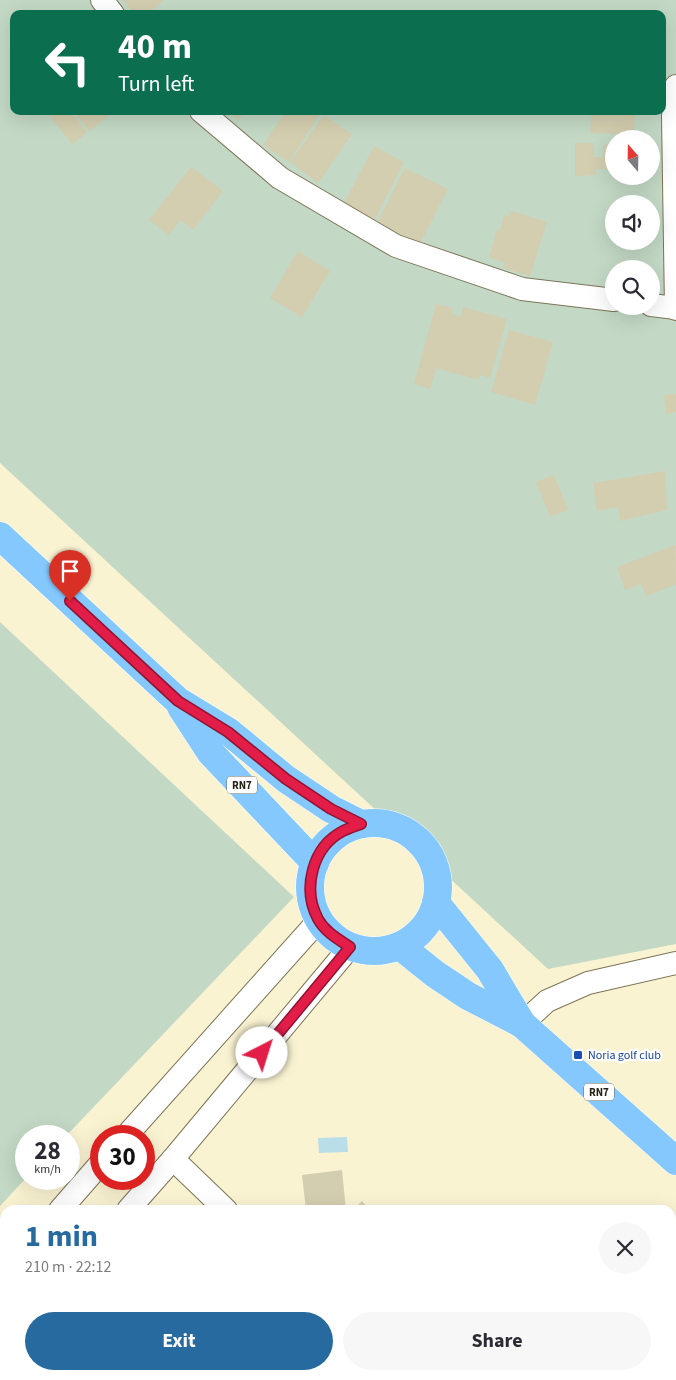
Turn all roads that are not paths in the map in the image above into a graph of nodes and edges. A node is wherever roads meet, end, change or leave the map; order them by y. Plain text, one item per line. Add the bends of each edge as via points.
1 (676, 86) edge
2 (206, 115) edge
3 (605, 299) edge
4 (660, 306) edge
5 (676, 308) edge
6 (0, 536) edge
7 (178, 701) junction
8 (361, 824) junction
9 (315, 863) junction
10 (436, 903) junction
11 (319, 920) junction
12 (400, 946) junction
13 (350, 947) junction
14 (676, 963) edge
15 (522, 1024) junction
16 (136, 1125) edge
17 (173, 1159) junction
18 (676, 1161) edge
19 (90, 1176) edge
20 (64, 1205) edge
21 (132, 1205) edge
22 (221, 1205) edge

1 - 5 street via 672,116
2 - 3 street via 280,178 396,246 522,289
4 - 5 street
6 - 7 main road, RN7
7 - 8 main road, RN7 via 228,732 323,804
7 - 9 main road, RN7 via 211,752
8 - 9 main road, RN7 via 342,832 326,845
8 - 10 main road, RN7 via 383,824 404,830 421,843 435,868 438,882
9 - 11 main road, RN7 via 310,882 311,902
10 - 12 main road, RN7 via 429,921 416,936
10 - 15 main road, RN7 via 490,970
11 - 13 main road, RN7 via 332,936
11 - 16 street
12 - 13 main road, RN7 via 373,952
12 - 15 main road, RN7 via 468,996
13 - 17 street
14 - 15 street via 588,983 547,1001
15 - 18 main road, RN7
17 - 21 street
17 - 22 street
19 - 20 street

